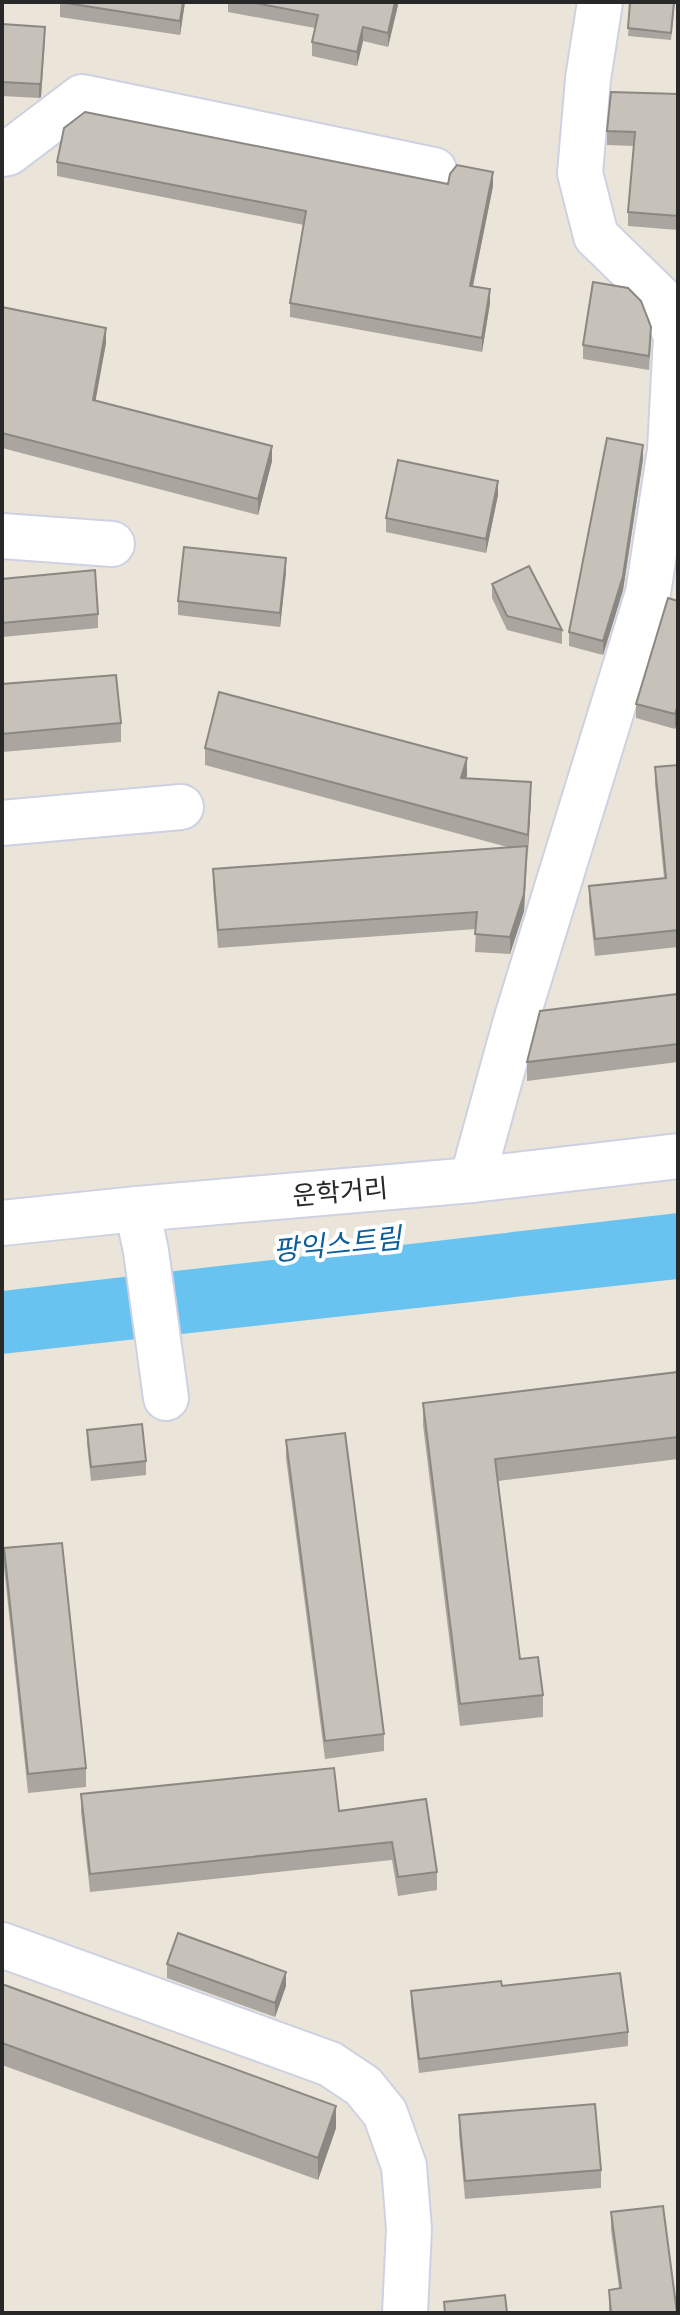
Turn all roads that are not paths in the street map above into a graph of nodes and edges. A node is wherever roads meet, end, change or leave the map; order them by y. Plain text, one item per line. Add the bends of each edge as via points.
1 (600, 2) edge
2 (2, 154) edge
3 (434, 170) dead end
4 (2, 536) edge
5 (112, 544) dead end
6 (181, 807) dead end
7 (2, 823) edge
8 (678, 1156) edge
9 (472, 1180) junction
10 (137, 1209) junction
11 (2, 1223) edge
12 (165, 1382) dead end
13 (2, 1945) edge
14 (405, 2313) edge

1 - 9 street via 580,173 596,236 663,301 676,337 670,450 648,593
2 - 3 street via 82,97
4 - 5 street
6 - 7 street
8 - 9 street, 운학거리
9 - 10 street, 운학거리
10 - 11 street, 운학거리
10 - 12 street
13 - 14 street via 330,2064 363,2086 385,2113 404,2166 409,2229

